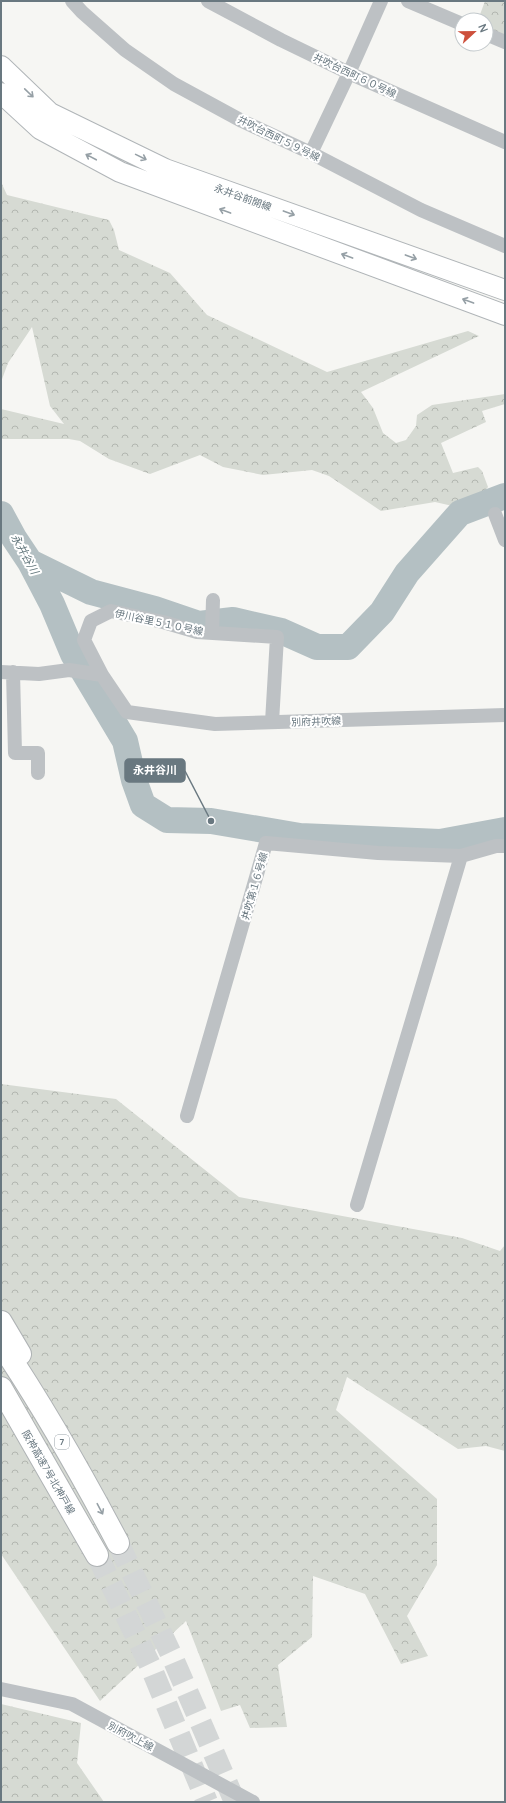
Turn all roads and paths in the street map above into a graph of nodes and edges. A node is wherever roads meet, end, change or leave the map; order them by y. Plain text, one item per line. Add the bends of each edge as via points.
1 (72, 1) edge
2 (208, 1) edge
3 (382, 1) edge
4 (408, 1) edge
5 (454, 21) edge
6 (494, 37) edge
7 (505, 42) edge
8 (1, 66) edge
9 (349, 73) junction
10 (1, 92) edge
11 (505, 142) edge
12 (311, 153) junction
13 (505, 246) edge
14 (505, 290) edge
15 (505, 315) edge
16 (495, 514) dead end
17 (505, 540) edge
18 (213, 600) dead end
19 (212, 625) junction
20 (7, 672) edge
21 (102, 675) junction
22 (127, 712) joint
23 (505, 715) edge
24 (272, 722) junction
25 (38, 773) dead end
26 (505, 846) edge
27 (461, 856) junction
28 (187, 1116) dead end
29 (357, 1205) dead end
30 (1, 1322) edge
31 (1, 1344) edge
32 (1, 1388) edge
33 (1, 1407) edge
34 (90, 1490) junction
35 (68, 1504) junction
36 (118, 1544) tunnel mouth
37 (97, 1555) tunnel mouth
38 (1, 1689) edge
39 (253, 1802) edge

1 - 12 street, 井吹台西町５９号線 via 125,50 174,84 242,121
2 - 9 street, 井吹台西町６０号線
3 - 9 street
4 - 5 street
6 - 7 street
8 -> 14 street, 永井谷前開線 via 50,113 165,169
9 - 11 street, 井吹台西町６０号線
9 - 12 street
15 -> 10 street, 永井谷前開線 via 120,172 40,129
12 - 13 street, 井吹台西町５９号線 via 421,210
16 - 17 street
18 - 19 street
19 - 21 street, 伊川谷里５１０号線 via 197,632 111,611 91,621 84,640
19 - 24 street, 伊川谷里５１０号線 via 276,637
20 - 21 street via 39,674 69,670
20 - 25 street via 15,753 38,753
21 - 22 street, 伊川谷里５１０号線
22 - 24 street, 別府井吹線 via 215,724
23 - 24 street, 別府井吹線
26 - 27 street, 井吹第１６号線
27 - 28 street, 井吹第１６号線 via 378,853 266,844
27 - 29 street
30 - 34 highway via 32,1376
31 - 34 highway, 7 via 50,1420
32 - 35 highway, 阪神高速7号北神戸線
33 - 35 highway
34 -> 36 highway, 7
35 - 37 highway, 阪神高速7号北神戸線
38 - 39 street, 別府吹上線 via 72,1704

